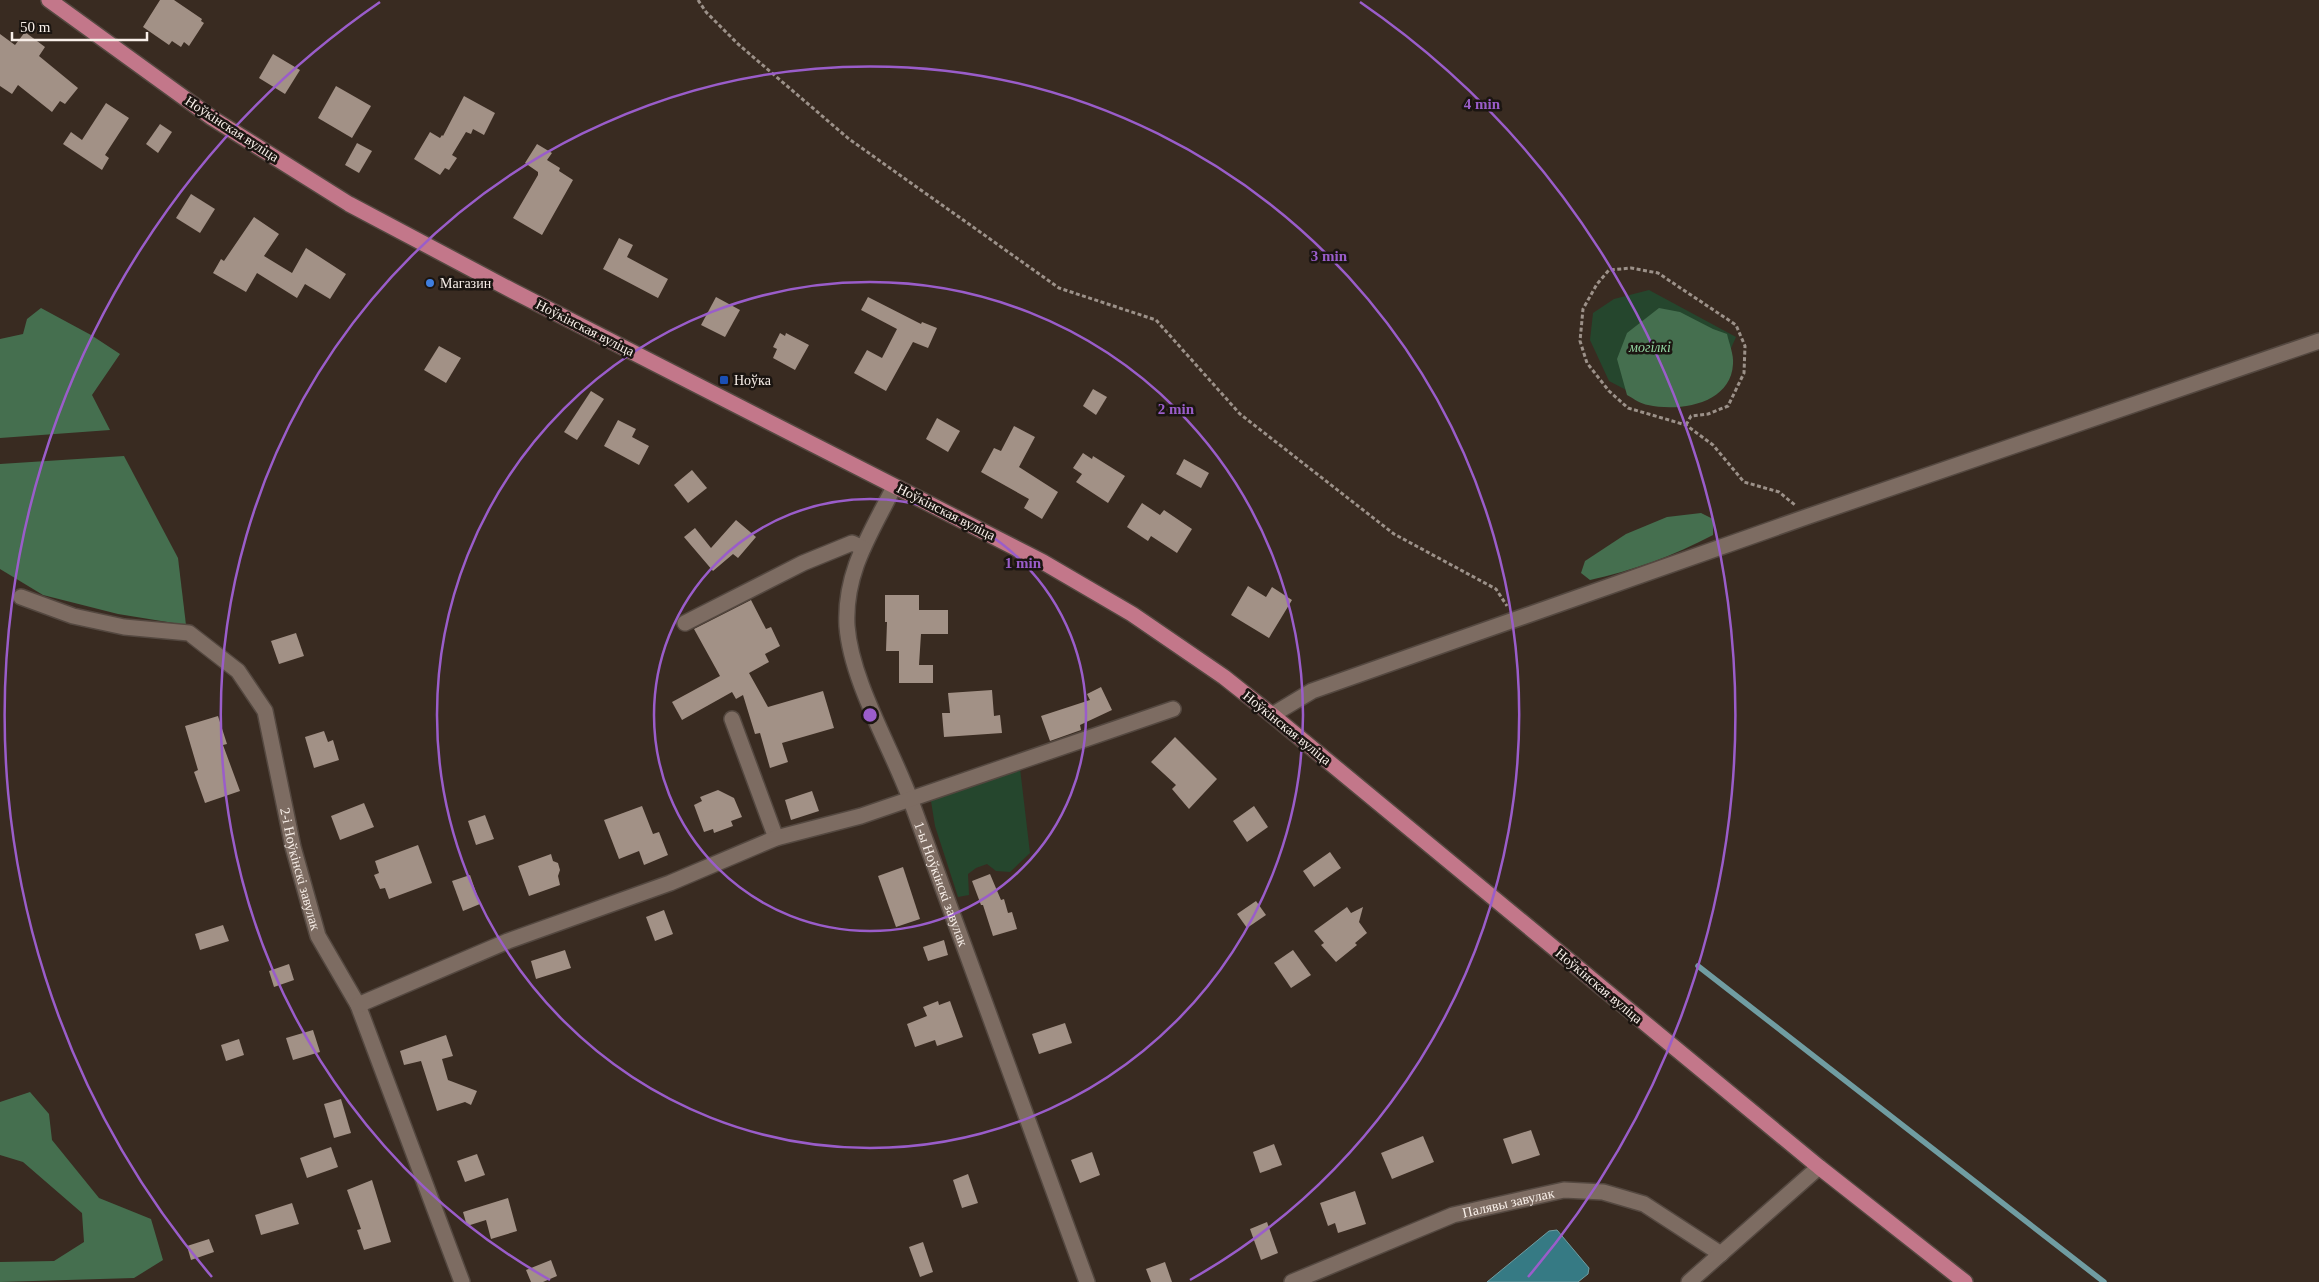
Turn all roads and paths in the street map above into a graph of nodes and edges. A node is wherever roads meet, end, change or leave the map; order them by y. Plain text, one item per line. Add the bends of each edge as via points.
1 (49, 0) edge
2 (698, 0) edge
3 (2319, 341) edge
4 (1686, 425) junction
5 (894, 487) junction
6 (1809, 516) junction
7 (863, 548) junction
8 (20, 597) dead end
9 (1516, 620) junction
10 (684, 623) dead end
11 (1173, 709) dead end
12 (1272, 715) junction
13 (732, 719) dead end
14 (910, 798) junction
15 (776, 838) junction
16 (358, 1005) junction
17 (1819, 1167) junction
18 (1721, 1254) junction
19 (462, 1282) edge
20 (1087, 1282) edge
21 (1292, 1282) edge
22 (1689, 1282) edge
23 (1965, 1282) edge

1 - 5 main road, Ноўкінская вуліца via 212,118 349,204
2 - 9 path via 738,44 849,139 1050,282 1059,288 1156,320 1240,414 1394,534 1496,589
3 - 6 street
4 - 4 path via 1628,408 1609,391 1587,362 1580,341 1583,310 1609,270 1630,268 1658,273 1736,325 1745,346 1744,373 1728,406 1708,414 1691,416
4 - 6 path via 1714,446 1744,482 1779,492
5 - 7 street, 1-ы Ноўкінскі завулак
5 - 12 main road, Ноўкінская вуліца via 1043,562 1132,614 1224,677
6 - 9 street
7 - 10 street via 852,543 822,554
7 - 14 street, 1-ы Ноўкінскі завулак via 847,599 851,650 860,680
8 - 16 street, 2-і Ноўкінскі завулак via 73,616 124,627 189,633 238,671 265,711 294,847 318,936
9 - 12 street via 1312,691
11 - 14 street
12 - 17 main road, Ноўкінская вуліца
13 - 15 street
14 - 15 street via 838,823
14 - 20 street, 1-ы Ноўкінскі завулак
15 - 16 street via 670,883 508,942
16 - 19 street, 2-і Ноўкінскі завулак
17 - 18 street
17 - 23 main road, Ноўкінская вуліца
18 - 21 street, Палявы завулак via 1644,1204 1603,1192 1564,1190 1453,1215
18 - 22 street

